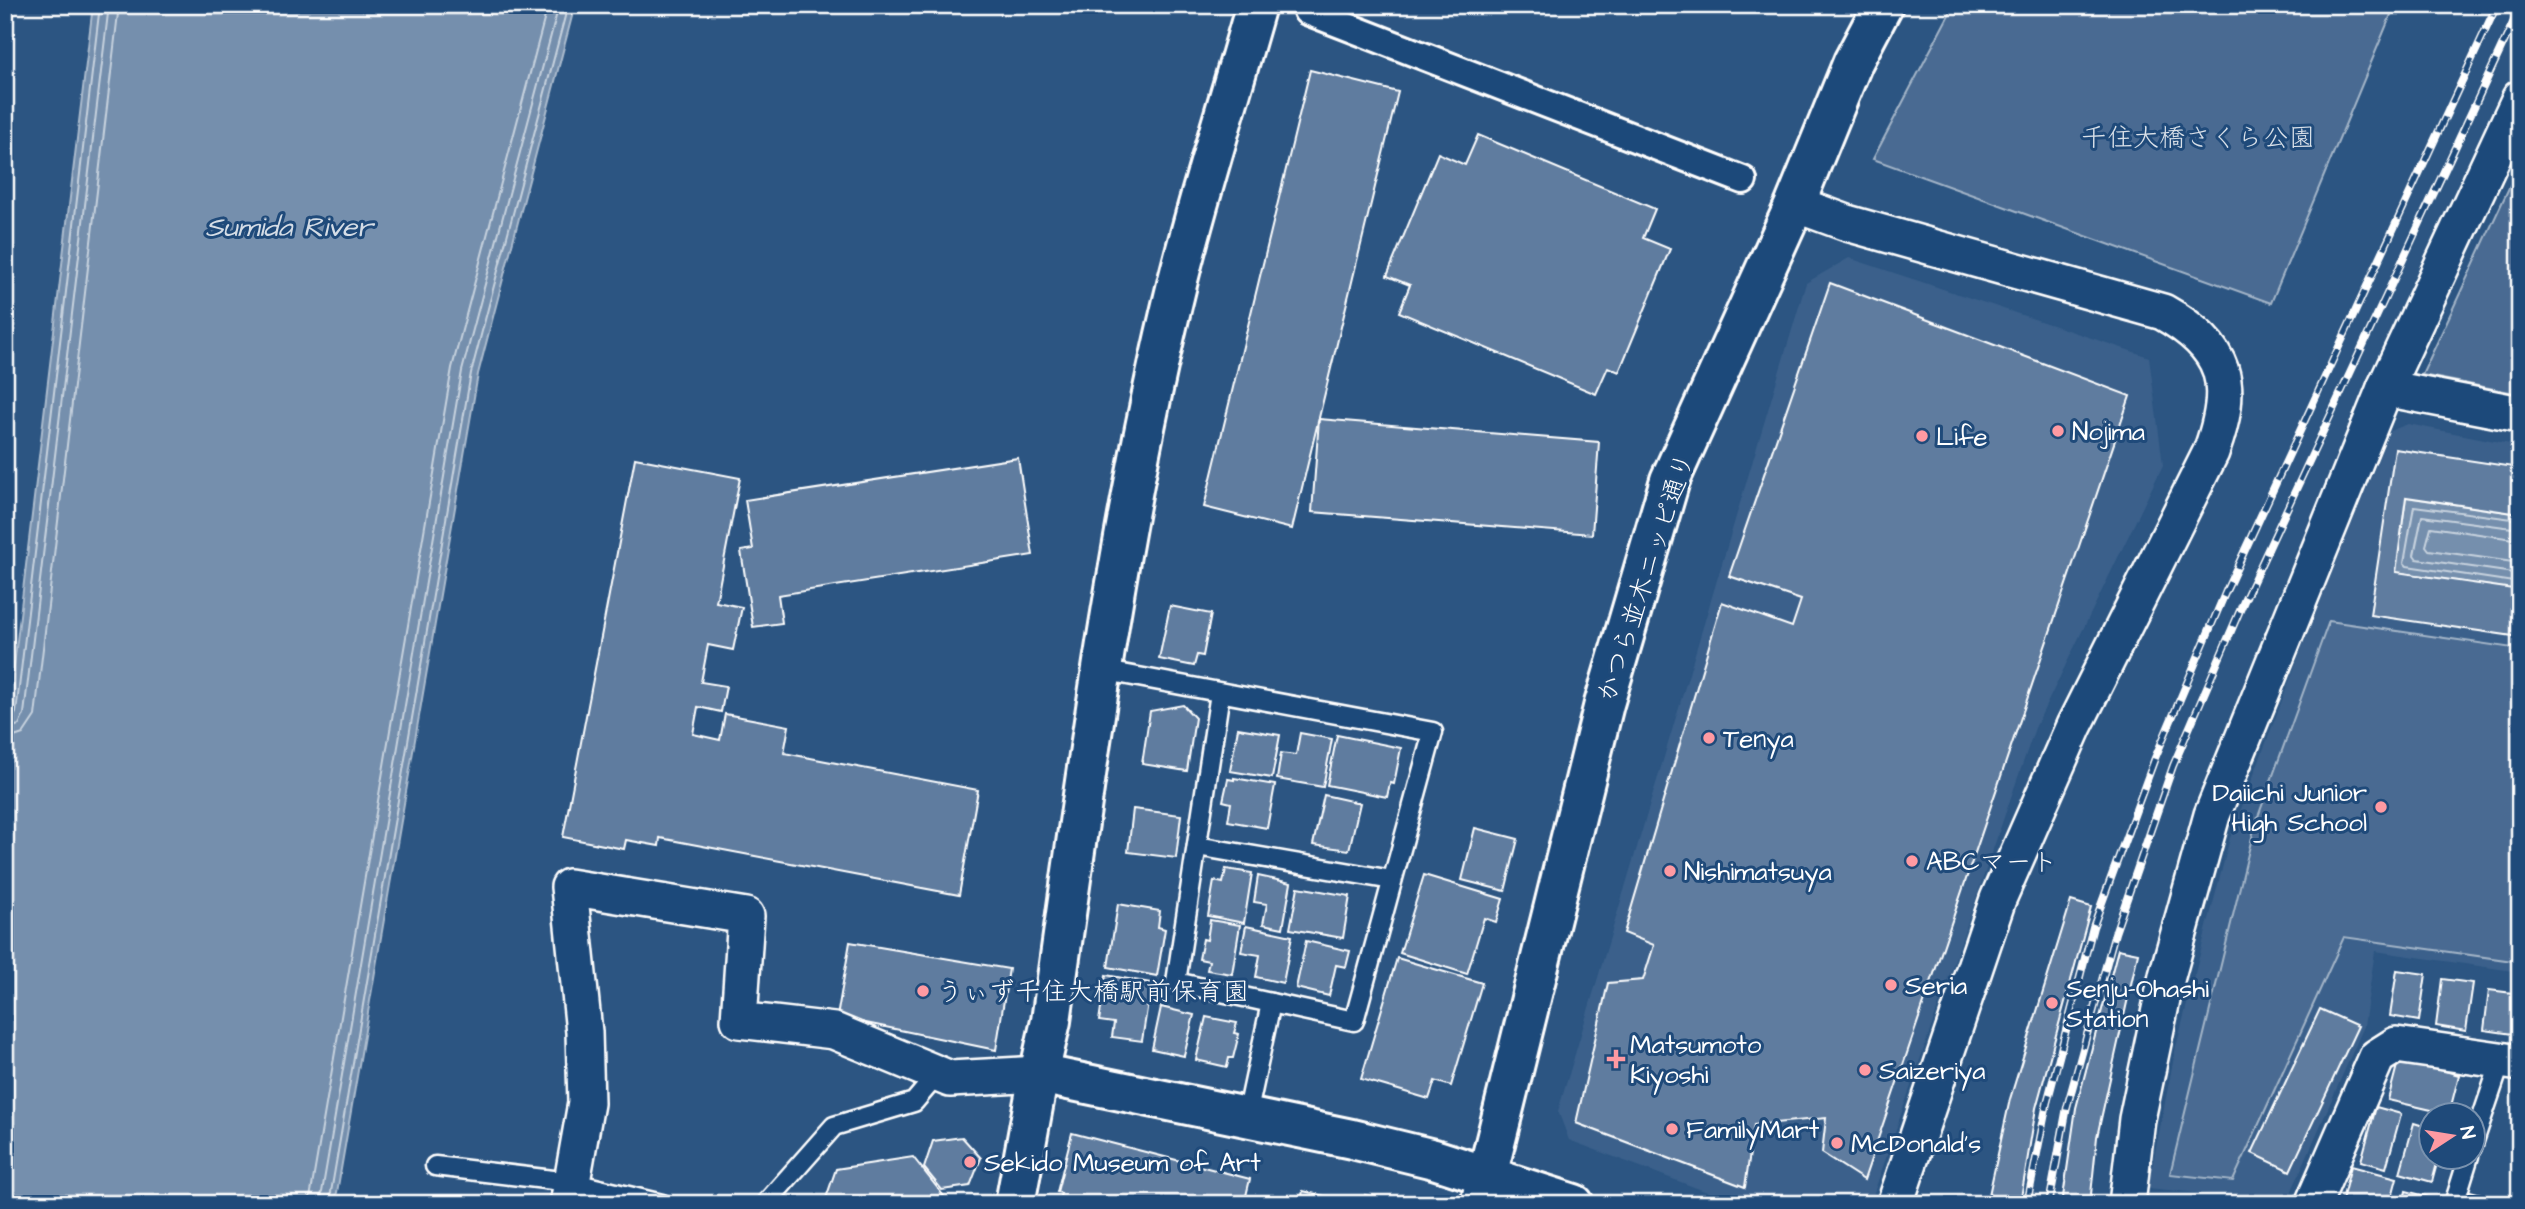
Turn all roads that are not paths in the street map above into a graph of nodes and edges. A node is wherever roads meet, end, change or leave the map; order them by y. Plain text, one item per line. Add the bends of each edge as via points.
1 (1256, 5) edge
2 (1883, 5) edge
3 (1307, 11) dead end
4 (2520, 98) edge
5 (1743, 180) dead end
6 (1795, 204) junction
7 (2385, 388) junction
8 (2520, 414) edge
9 (1101, 670) junction
10 (1220, 692) junction
11 (1197, 846) junction
12 (1392, 880) junction
13 (1270, 1003) junction
14 (2511, 1062) edge
15 (1040, 1074) junction
16 (936, 1076) junction
17 (1247, 1116) junction
18 (2486, 1118) edge
19 (435, 1166) dead end
20 (2465, 1170) edge
21 (1483, 1190) edge
22 (569, 1193) edge
23 (662, 1204) edge
24 (765, 1204) edge
25 (1015, 1204) edge
26 (1574, 1204) edge
27 (1895, 1204) edge
28 (2127, 1204) edge
29 (2313, 1204) edge
30 (2454, 1204) edge

1 - 9 street via 1178,280 1127,519
2 - 6 street, かつら並木ニッピ通り via 1853,62
3 - 5 street
4 - 7 street
6 - 21 street, かつら並木ニッピ通り via 1670,480 1604,704
6 - 27 street via 1847,223 2163,312 2194,330 2216,358 2224,384 2224,417 2211,452 2074,726 1998,899
7 - 8 street
7 - 28 street via 2213,815 2167,976 2137,1119
9 - 10 lane
9 - 15 street
10 - 11 lane
10 - 12 lane via 1433,732
11 - 12 lane
11 - 13 lane via 1176,982
12 - 13 lane via 1354,1021
13 - 17 lane
14 - 18 lane
14 - 29 street via 2396,1045 2376,1057
15 - 16 street
15 - 17 street
15 - 25 street
16 - 22 street via 834,1031 739,1020 746,916 569,887 584,1032 586,1103
16 - 24 lane via 914,1102 834,1126
17 - 21 street via 1352,1139
19 - 22 lane
20 - 30 lane
21 - 26 street
22 - 23 lane

